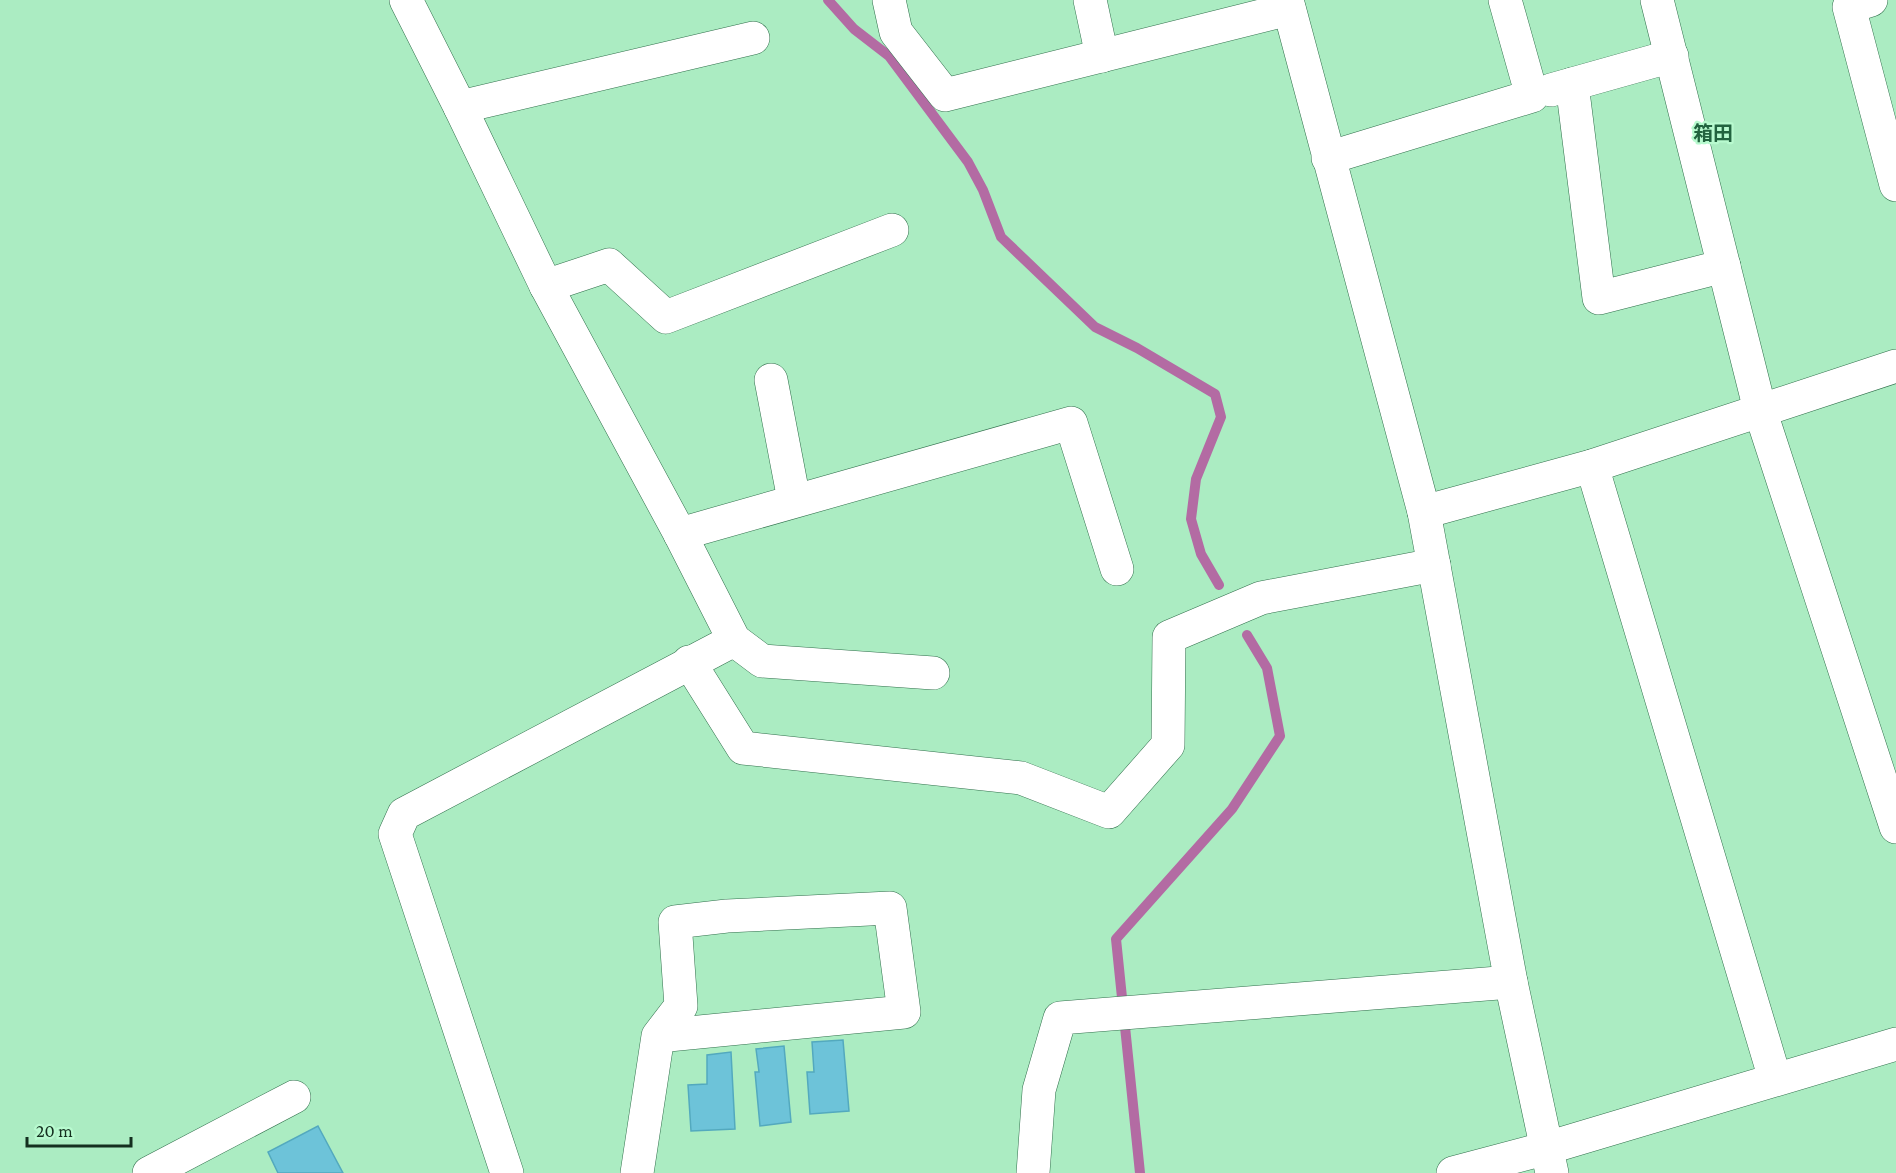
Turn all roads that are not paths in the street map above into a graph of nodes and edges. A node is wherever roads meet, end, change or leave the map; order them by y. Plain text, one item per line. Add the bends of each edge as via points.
1 (406, 0) edge
2 (889, 0) edge
3 (1090, 0) edge
4 (1505, 0) edge
5 (1657, 0) edge
6 (1870, 0) edge
7 (1288, 4) edge
8 (753, 38) dead end
9 (1102, 56) junction
10 (1672, 56) junction
11 (1572, 84) junction
12 (1532, 96) junction
13 (460, 107) junction
14 (1328, 158) junction
15 (1896, 185) edge
16 (892, 230) dead end
17 (1724, 266) junction
18 (546, 286) junction
19 (1896, 366) edge
20 (771, 380) dead end
21 (1760, 410) junction
22 (1592, 466) junction
23 (794, 500) junction
24 (1424, 512) junction
25 (680, 534) junction
26 (1434, 565) junction
27 (1117, 570) dead end
28 (734, 640) junction
29 (690, 662) junction
30 (933, 673) dead end
31 (1896, 828) edge
32 (1511, 982) junction
33 (658, 1036) junction
34 (1896, 1044) edge
35 (1775, 1079) junction
36 (294, 1097) dead end
37 (1550, 1161) edge
38 (149, 1173) edge
39 (507, 1173) edge
40 (637, 1173) edge
41 (1033, 1173) edge
42 (1453, 1173) edge

1 - 13 street
2 - 9 street via 896,32 945,95
3 - 9 street
4 - 12 street
5 - 10 street
6 - 15 street via 1849,7
7 - 9 street
7 - 14 street
8 - 13 street
10 - 11 street
10 - 17 street
11 - 12 street
11 - 17 street via 1599,298
12 - 14 street
13 - 18 street
14 - 24 street
16 - 18 street via 666,317 609,265
17 - 21 street
18 - 25 street
19 - 21 street
20 - 23 street
21 - 22 street
21 - 31 street
22 - 24 street
22 - 35 street
23 - 25 street
23 - 27 street via 1071,423
24 - 26 street
25 - 28 street
26 - 29 street via 1261,598 1169,637 1168,745 1109,812 1022,778 742,748
26 - 32 street
28 - 29 street
28 - 30 street via 762,661
29 - 39 street via 404,814 395,834
32 - 37 street
32 - 41 street via 1060,1018 1039,1090
33 - 33 street via 904,1012 890,908 675,922 681,1006
33 - 40 street
34 - 35 street
35 - 37 street
36 - 38 street
37 - 42 street

